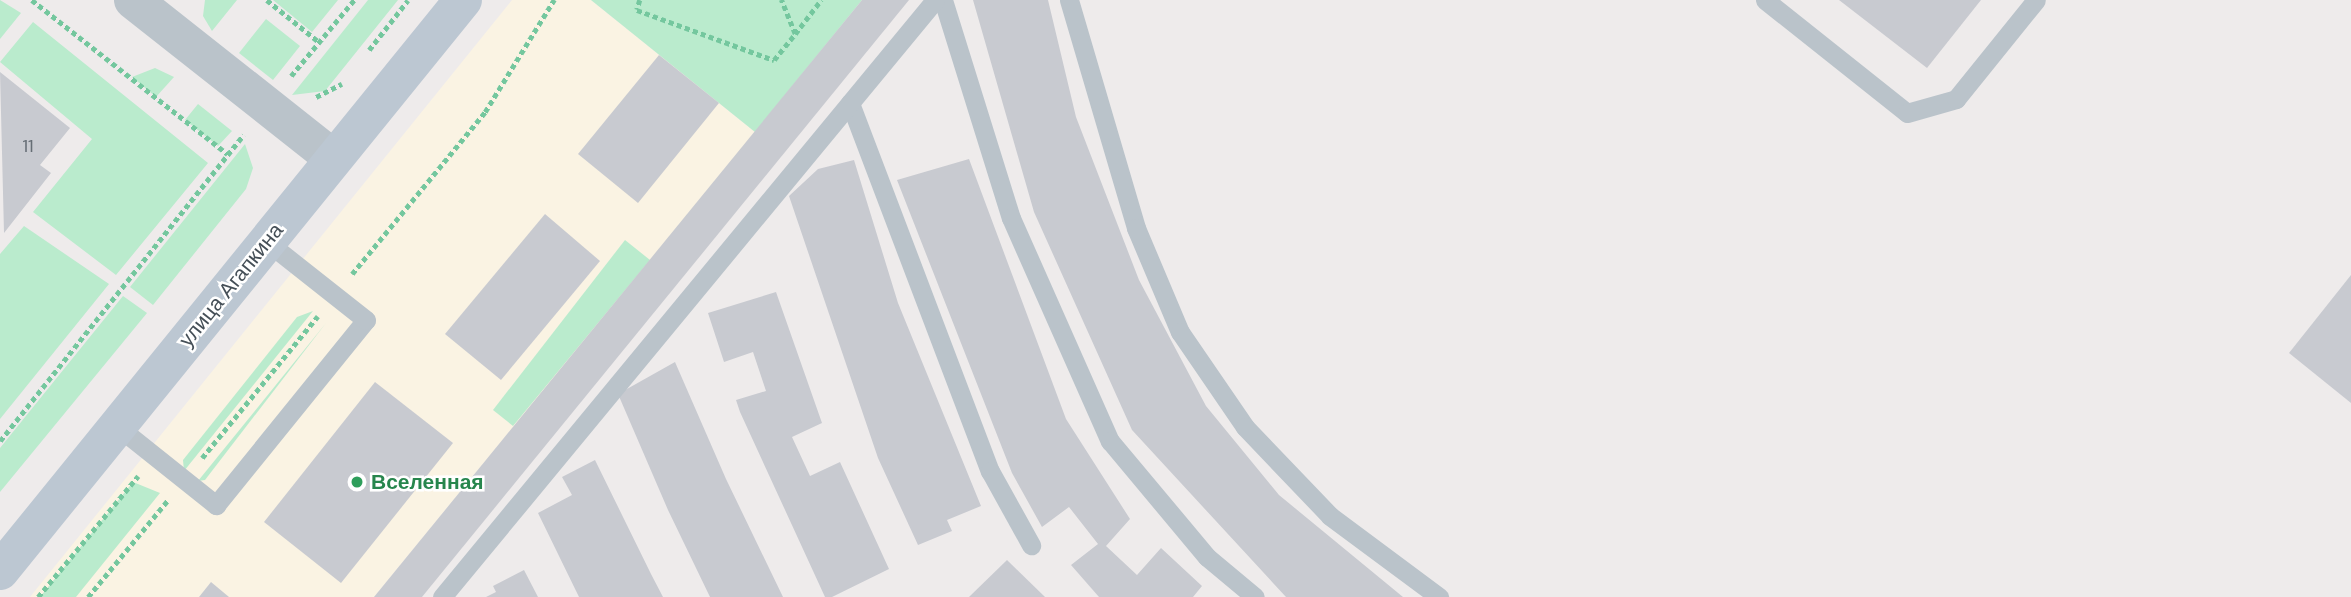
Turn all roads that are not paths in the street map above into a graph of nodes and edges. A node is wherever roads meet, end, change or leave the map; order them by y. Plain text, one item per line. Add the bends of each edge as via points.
1 (132, 0) edge
2 (463, 0) edge
3 (935, 0) edge
4 (943, 0) edge
5 (1069, 0) edge
6 (1765, 0) edge
7 (2036, 0) edge
8 (850, 103) junction
9 (333, 158) junction
10 (266, 241) junction
11 (117, 426) junction
12 (1031, 545) dead end
13 (0, 570) edge
14 (442, 597) edge
15 (1255, 597) edge
16 (1439, 597) edge

1 - 9 street via 274,96
2 - 9 main road, улица Агапкина
3 - 8 lane
4 - 15 lane via 1011,218 1110,441 1207,556
5 - 16 lane via 1136,228 1180,332 1245,427 1330,516
6 - 7 lane via 1907,113 1956,99
8 - 12 lane via 990,471
8 - 14 lane
9 - 10 main road, улица Агапкина
10 - 11 main road, улица Агапкина
10 - 11 lane via 366,320 216,505
11 - 13 main road, улица Агапкина

